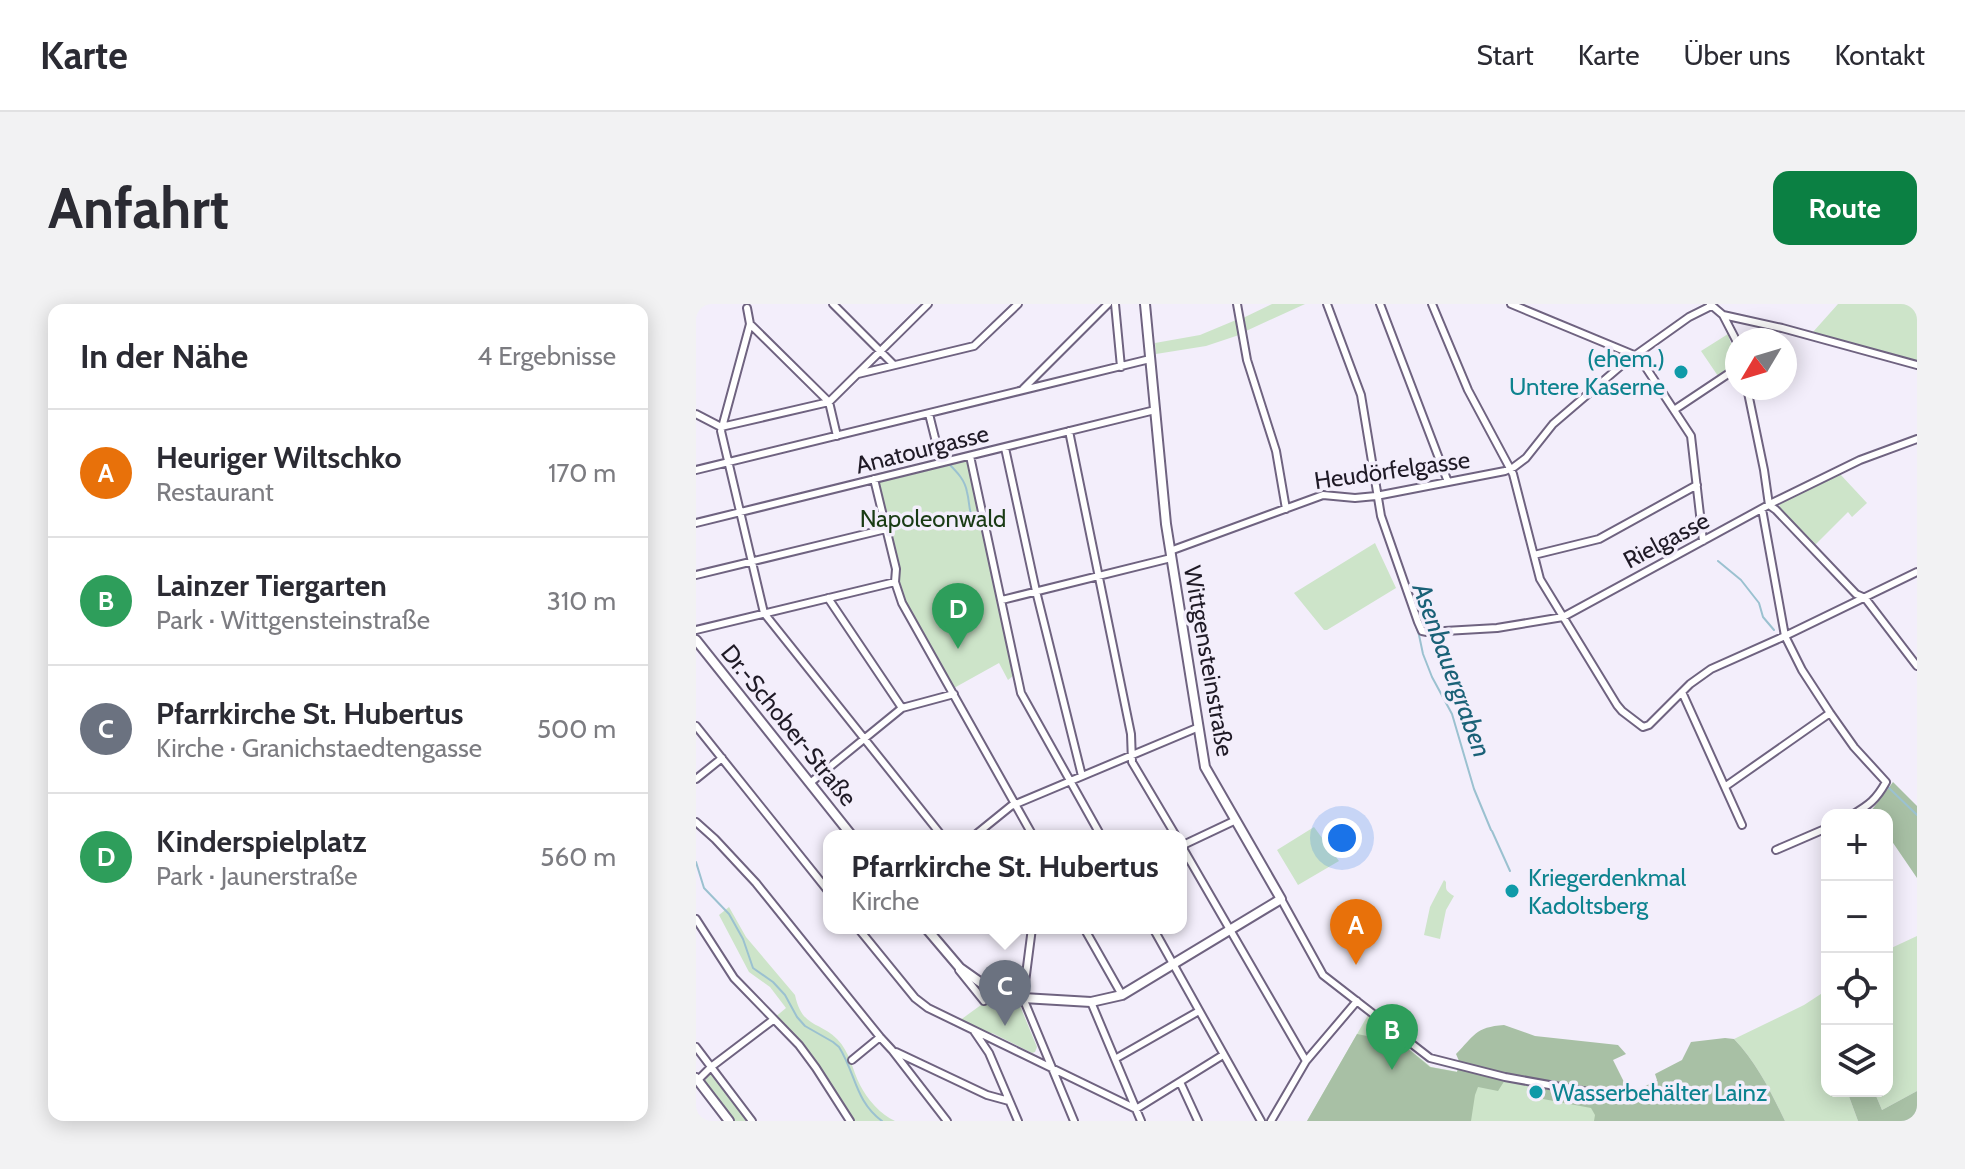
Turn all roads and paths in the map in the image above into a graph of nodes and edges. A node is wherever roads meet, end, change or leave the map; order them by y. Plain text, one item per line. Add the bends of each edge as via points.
1 (833, 304) edge
2 (928, 304) edge
3 (1018, 304) edge
4 (1108, 304) edge
5 (1115, 304) edge
6 (1145, 304) edge
7 (1237, 304) edge
8 (1327, 304) edge
9 (1380, 304) edge
10 (1432, 304) edge
11 (1511, 304) edge
12 (746, 305) edge
13 (1710, 305) edge
14 (1723, 315) junction
15 (750, 324) junction
16 (1730, 328) edge
17 (880, 352) junction
18 (1634, 356) junction
19 (1150, 359) junction
20 (894, 365) junction
21 (1917, 365) edge
22 (1121, 367) junction
23 (857, 374) junction
24 (1725, 376) edge
25 (1022, 391) junction
26 (1749, 400) edge
27 (829, 402) junction
28 (1155, 410) junction
29 (1674, 410) junction
30 (696, 414) edge
31 (929, 414) junction
32 (721, 427) junction
33 (1069, 431) junction
34 (837, 436) junction
35 (1917, 439) edge
36 (1005, 448) junction
37 (970, 456) junction
38 (941, 462) junction
39 (728, 463) junction
40 (1510, 469) junction
41 (696, 470) edge
42 (874, 479) junction
43 (1448, 482) junction
44 (1697, 485) junction
45 (1376, 496) junction
46 (1765, 507) junction
47 (1286, 509) junction
48 (740, 512) junction
49 (696, 523) edge
50 (886, 529) junction
51 (1703, 541) junction
52 (1171, 555) junction
53 (1534, 555) junction
54 (751, 561) junction
55 (1917, 572) edge
56 (696, 575) edge
57 (1100, 576) junction
58 (895, 582) junction
59 (1036, 591) junction
60 (828, 598) junction
61 (1865, 598) junction
62 (1002, 600) junction
63 (764, 613) junction
64 (1563, 617) junction
65 (696, 630) edge
66 (1785, 636) junction
67 (696, 640) edge
68 (1917, 666) edge
69 (1682, 692) junction
70 (954, 694) junction
71 (902, 708) junction
72 (1830, 713) junction
73 (696, 726) edge
74 (1199, 727) junction
75 (863, 739) junction
76 (1132, 756) junction
77 (722, 758) junction
78 (1082, 776) junction
79 (696, 779) edge
80 (1070, 782) junction
81 (810, 783) junction
82 (1726, 786) junction
83 (1015, 805) junction
84 (1863, 809) edge
85 (1236, 820) junction
86 (696, 822) edge
87 (1742, 825) dead end
88 (847, 830) edge
89 (937, 830) edge
90 (982, 830) edge
91 (1030, 830) edge
92 (1098, 830) edge
93 (1172, 830) edge
94 (1821, 831) edge
95 (1187, 843) edge
96 (1776, 850) dead end
97 (1187, 856) edge
98 (823, 884) edge
99 (1281, 899) junction
100 (696, 919) edge
101 (1230, 931) junction
102 (863, 934) edge
103 (931, 934) edge
104 (1031, 934) edge
105 (1087, 934) edge
106 (1156, 934) edge
107 (946, 954) junction
108 (1173, 966) junction
109 (1122, 995) junction
110 (1023, 998) junction
111 (984, 1001) dead end
112 (1357, 1001) junction
113 (1091, 1002) junction
114 (1199, 1011) junction
115 (773, 1020) junction
116 (972, 1028) junction
117 (880, 1037) junction
118 (696, 1047) edge
119 (892, 1050) junction
120 (1223, 1055) junction
121 (1115, 1059) junction
122 (852, 1060) dead end
123 (1306, 1061) junction
124 (711, 1067) junction
125 (1051, 1068) junction
126 (697, 1079) edge
127 (1180, 1082) junction
128 (1599, 1094) dead end
129 (1009, 1101) junction
130 (1136, 1109) junction
131 (729, 1121) edge
132 (752, 1121) edge
133 (850, 1121) edge
134 (947, 1121) edge
135 (1018, 1121) edge
136 (1074, 1121) edge
137 (1141, 1121) edge
138 (1198, 1121) edge
139 (1261, 1121) edge
140 (1271, 1121) edge

1 - 17 street
2 - 17 street
3 - 20 street via 974,346
4 - 25 street
5 - 22 street
6 - 19 street, Wittgensteinstraße
7 - 47 street
8 - 45 street via 1361,395
9 - 43 street
10 - 40 street via 1460,374
11 - 18 street
12 - 15 street
13 - 14 street
13 - 18 street
14 - 16 street
14 - 21 street
15 - 27 street
15 - 32 street
17 - 20 street
17 - 23 street
18 - 29 street
18 - 40 street via 1553,424
19 - 22 street
19 - 28 street, Wittgensteinstraße
20 - 23 street
22 - 25 street
23 - 27 street
24 - 29 street
25 - 31 street
26 - 46 street via 1764,470
27 - 32 street
27 - 34 street
28 - 33 street, Anatourgasse
28 - 52 street, Wittgensteinstraße
29 - 44 street via 1691,436
30 - 32 street
31 - 34 street
31 - 38 street
32 - 39 street
33 - 36 street, Anatourgasse
33 - 57 street
34 - 39 street
35 - 46 street, Rielgasse via 1860,460
36 - 37 street, Anatourgasse
36 - 59 street
37 - 38 street, Anatourgasse
37 - 62 street
38 - 42 street, Anatourgasse
39 - 41 street
39 - 48 street
40 - 43 street, Heudörfelgasse
40 - 53 street
42 - 48 street, Anatourgasse
42 - 50 street
43 - 45 street, Heudörfelgasse
44 - 51 street
44 - 53 street via 1599,539
45 - 47 street, Heudörfelgasse via 1327,494
45 - 64 street, Rielgasse via 1422,631 1497,628
46 - 51 street, Rielgasse
46 - 61 street via 1776,510
46 - 66 street
47 - 52 street, Heudörfelgasse
48 - 49 street, Anatourgasse
48 - 54 street
50 - 54 street
50 - 58 street
51 - 64 street, Rielgasse
52 - 57 street, Heudörfelgasse
52 - 74 street, Wittgensteinstraße
53 - 64 street via 1540,579
54 - 56 street
54 - 63 street
55 - 61 street
57 - 59 street, Heudörfelgasse
57 - 76 street
58 - 60 street
58 - 70 street
59 - 62 street, Heudörfelgasse
59 - 78 street
60 - 63 street
60 - 71 street
61 - 66 street
61 - 68 street
62 - 80 street via 1021,693
63 - 65 street
63 - 75 street
64 - 69 street via 1620,708 1646,727
66 - 69 street via 1718,665
66 - 72 street
67 - 81 street, Dr.-Schober-Straße
69 - 82 street
70 - 71 street
70 - 83 street
71 - 75 street
72 - 82 street
72 - 84 street via 1886,782
73 - 77 street
74 - 76 street
74 - 85 street, Wittgensteinstraße via 1205,767
75 - 81 street
75 - 89 street
76 - 78 street
76 - 93 street
77 - 79 street
77 - 98 street
78 - 80 street
80 - 83 street
80 - 92 street
81 - 88 street, Dr.-Schober-Straße
82 - 87 street
83 - 90 street
83 - 91 street
85 - 95 street
85 - 99 street, Wittgensteinstraße
86 - 117 street via 756,883
94 - 96 street
97 - 101 street
99 - 101 street
99 - 112 street, Wittgensteinstraße via 1323,975
100 - 115 street via 734,978
101 - 108 street
101 - 123 street
102 - 116 street via 915,998
103 - 107 street
104 - 110 street
105 - 109 street
106 - 108 street
107 - 110 street via 984,985
107 - 111 street
108 - 109 street
108 - 114 street
109 - 113 street
110 - 113 street
110 - 125 street
112 - 123 street
112 - 128 street, Wittgensteinstraße via 1436,1061
113 - 121 street
114 - 120 street
114 - 121 street
115 - 124 street
115 - 133 street via 799,1045
116 - 125 street
116 - 129 street
117 - 119 street
117 - 122 street
118 - 124 street
119 - 129 street
119 - 134 street
120 - 127 street
120 - 139 street
121 - 130 street
123 - 140 street
124 - 126 street
124 - 132 street
125 - 130 street
125 - 136 street
126 - 131 street
127 - 130 street
127 - 138 street
129 - 135 street
130 - 137 street

